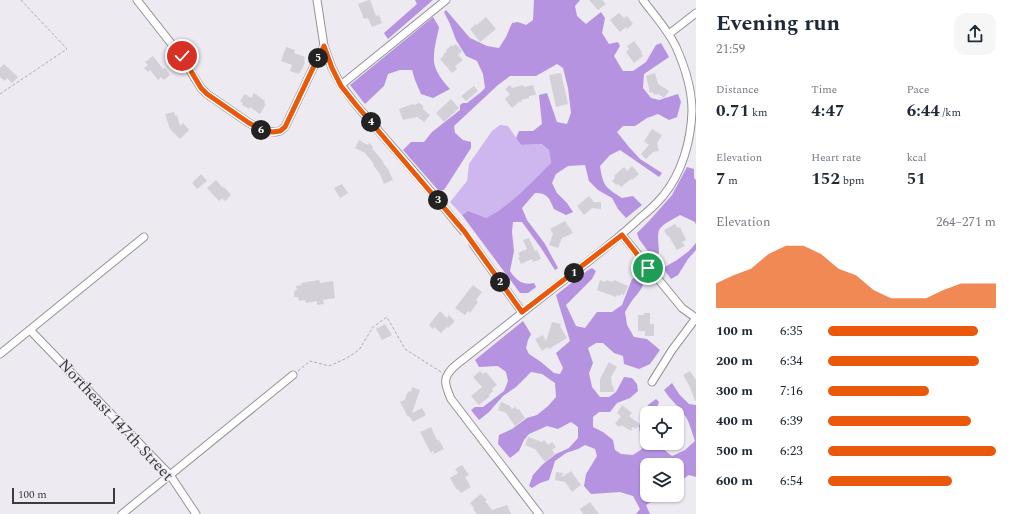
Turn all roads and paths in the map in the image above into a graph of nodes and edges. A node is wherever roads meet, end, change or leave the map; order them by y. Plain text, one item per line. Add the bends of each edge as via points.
1 (21, 0) edge
2 (137, 0) edge
3 (317, 0) edge
4 (446, 0) edge
5 (643, 0) edge
6 (696, 13) edge
7 (669, 34) junction
8 (324, 46) junction
9 (341, 86) junction
10 (0, 94) edge
11 (464, 231) dead end
12 (622, 235) junction
13 (144, 237) dead end
14 (473, 244) dead end
15 (522, 312) junction
16 (696, 318) edge
17 (30, 330) junction
18 (0, 354) edge
19 (294, 375) joint
20 (446, 378) junction
21 (652, 382) dead end
22 (170, 474) junction
23 (122, 514) edge
24 (196, 514) edge
25 (539, 514) edge

1 - 10 path via 67,49
2 - 8 street via 182,56 201,88 264,131 280,131 285,127
3 - 8 street
4 - 9 street
5 - 7 street
6 - 7 street
7 - 12 street via 688,78 690,91 692,111 686,149 680,166 663,196
8 - 9 street
9 - 11 street
12 - 15 street
12 - 16 street via 682,308
13 - 17 street
14 - 15 street
15 - 20 street via 456,365
16 - 21 street
17 - 18 street
17 - 22 street, Northeast 147th Street
19 - 20 path via 310,361 329,366 347,358 359,350 374,327 386,317 405,349
19 - 22 street
20 - 25 street via 451,399
22 - 23 street
22 - 24 street, Northeast 147th Street

